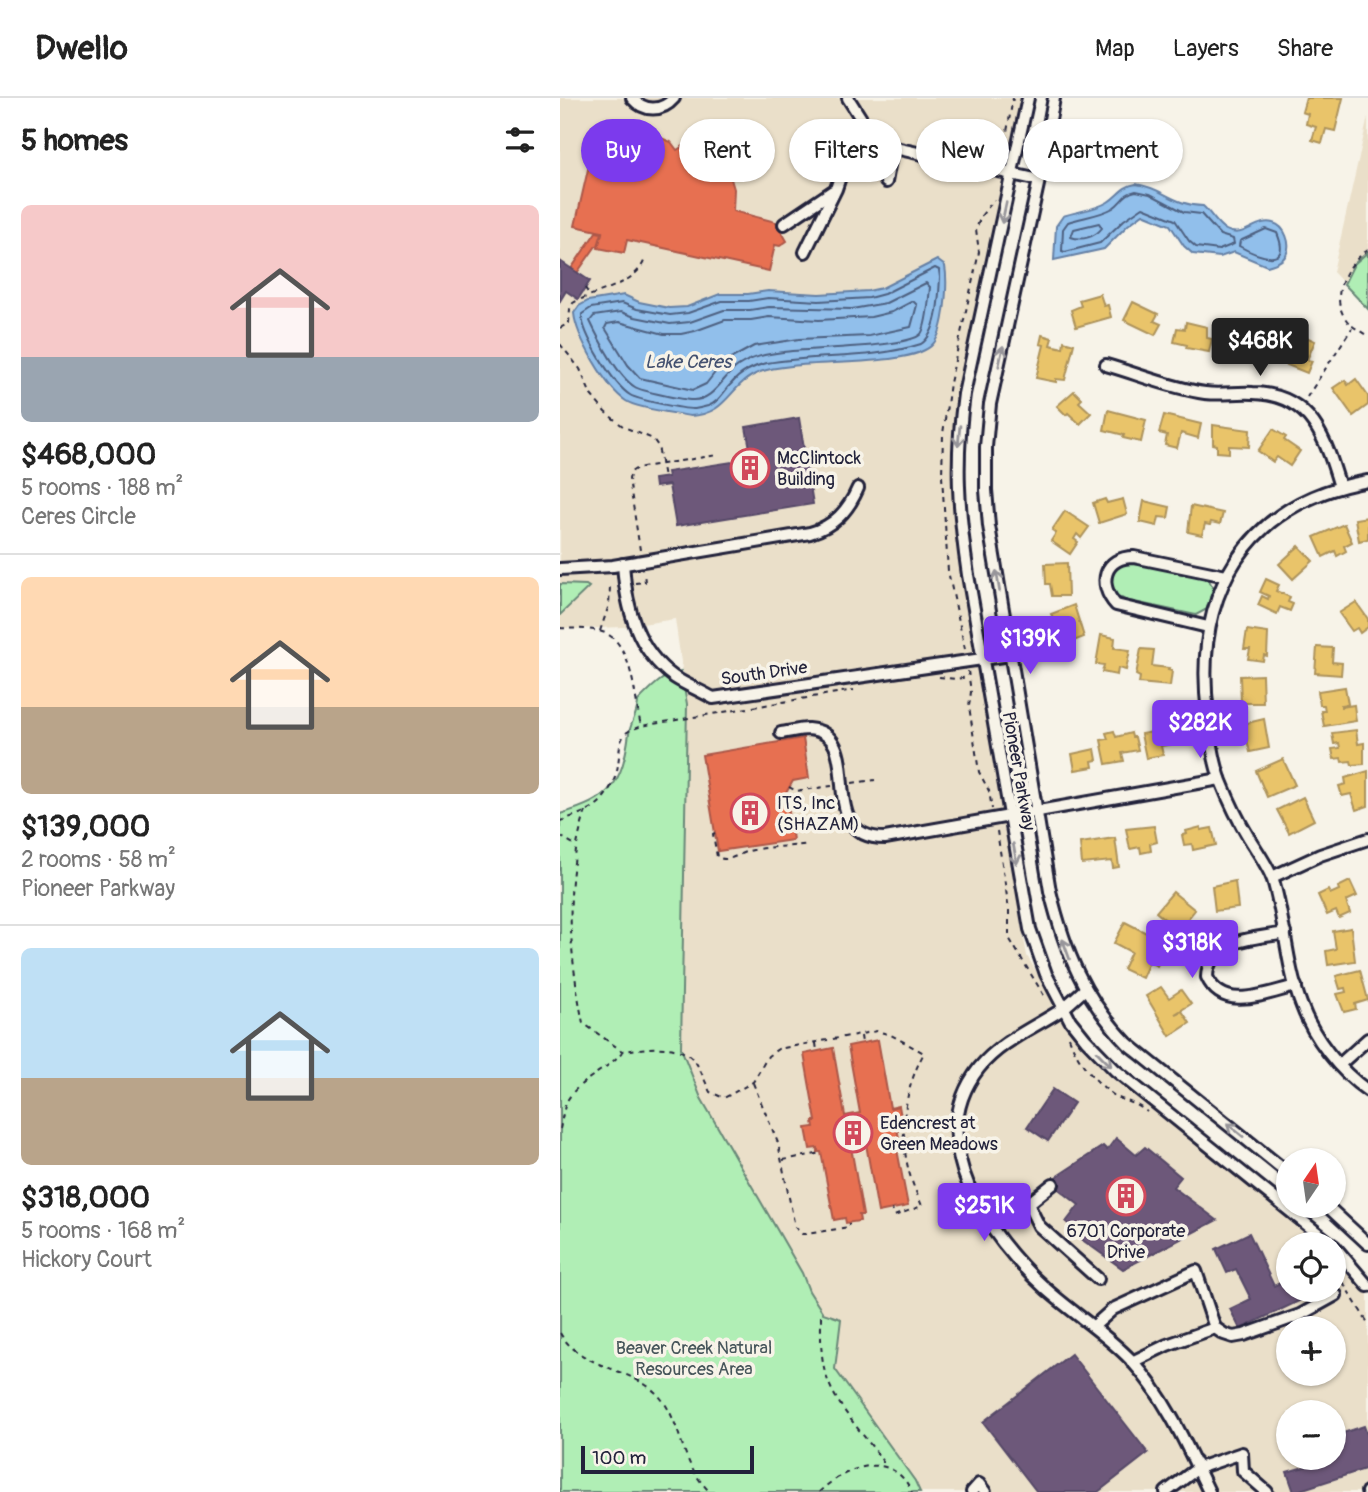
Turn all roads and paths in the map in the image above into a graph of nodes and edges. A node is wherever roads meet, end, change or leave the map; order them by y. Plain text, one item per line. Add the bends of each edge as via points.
1 (632, 98) edge
2 (674, 98) edge
3 (848, 98) edge
4 (1028, 98) edge
5 (1054, 98) edge
6 (861, 119) edge
7 (1050, 119) edge
8 (902, 151) edge
9 (1012, 174) junction
10 (1023, 176) edge
11 (838, 182) edge
12 (1040, 182) edge
13 (836, 189) junction
14 (784, 225) dead end
15 (1368, 250) edge
16 (805, 252) dead end
17 (645, 258) dead end
18 (585, 288) dead end
19 (589, 295) junction
20 (1353, 326) junction
21 (560, 328) edge
22 (1368, 336) edge
23 (560, 344) edge
24 (1106, 365) dead end
25 (1307, 397) dead end
26 (717, 455) dead end
27 (663, 464) junction
28 (664, 477) dead end
29 (1368, 481) edge
30 (1340, 487) junction
31 (858, 488) dead end
32 (642, 561) junction
33 (623, 564) junction
34 (560, 569) edge
35 (1226, 576) junction
36 (625, 584) junction
37 (1208, 627) junction
38 (560, 628) edge
39 (600, 631) junction
40 (1010, 655) junction
41 (982, 658) junction
42 (934, 676) dead end
43 (969, 677) dead end
44 (854, 690) dead end
45 (641, 726) junction
46 (781, 733) dead end
47 (1220, 779) junction
48 (586, 811) junction
49 (1036, 811) junction
50 (1009, 816) junction
51 (560, 821) edge
52 (715, 833) dead end
53 (560, 836) edge
54 (1368, 839) edge
55 (809, 844) dead end
56 (577, 846) junction
57 (1272, 877) junction
58 (1285, 933) junction
59 (1296, 986) junction
60 (1085, 989) junction
61 (1063, 1008) junction
62 (861, 1035) junction
63 (1368, 1039) edge
64 (816, 1042) junction
65 (863, 1043) dead end
66 (622, 1051) junction
67 (817, 1051) dead end
68 (1339, 1065) junction
69 (753, 1082) junction
70 (1368, 1091) edge
71 (560, 1129) edge
72 (821, 1153) dead end
73 (782, 1160) junction
74 (1276, 1163) edge
75 (1053, 1184) dead end
76 (1028, 1203) junction
77 (892, 1209) dead end
78 (1340, 1218) edge
79 (849, 1223) dead end
80 (992, 1226) junction
81 (1316, 1232) edge
82 (1368, 1244) edge
83 (1346, 1261) edge
84 (1098, 1279) dead end
85 (1368, 1286) edge
86 (1346, 1288) edge
87 (1323, 1302) edge
88 (821, 1315) dead end
89 (1368, 1323) edge
90 (1094, 1326) junction
91 (1215, 1328) junction
92 (560, 1333) edge
93 (1132, 1362) junction
94 (883, 1466) junction
95 (1198, 1468) junction
96 (710, 1492) edge
97 (818, 1492) edge
98 (912, 1492) edge
99 (972, 1492) edge
100 (985, 1492) edge
101 (1166, 1492) edge
102 (1209, 1492) edge
103 (1266, 1492) edge

1 - 2 street via 654,109
3 - 6 street
4 - 9 street, Pioneer Parkway
5 - 7 street, Pioneer Parkway
8 - 9 street
9 - 10 street
9 -> 41 street, Pioneer Parkway via 958,437 960,519
11 - 13 street
40 -> 12 street, Pioneer Parkway via 989,526 986,447 990,404
13 - 14 street
13 - 16 street
15 - 20 path via 1349,268 1340,288 1340,308
17 - 19 path via 642,267 620,284
18 - 19 path
19 - 21 path via 570,309 569,323
20 - 22 path
20 - 25 path
23 - 27 path via 580,369 598,404 624,427 653,439
24 - 30 street via 1203,393 1265,394 1292,403 1323,436
26 - 27 path
27 - 28 path
27 - 32 path via 637,468 629,479
29 - 30 street
30 - 35 street via 1288,509 1267,524
31 - 32 street via 839,519 822,529
32 - 33 street
32 - 36 path via 645,582
33 - 34 street
33 - 36 street, South Drive
35 - 37 street
35 - 37 street via 1135,557 1116,561 1108,569 1105,589 1116,605
36 - 39 path via 610,587
36 - 41 street, South Drive via 633,625 649,653 674,677 713,698
37 - 47 street via 1205,690
38 - 39 path
39 - 45 path via 614,637 627,657
40 - 41 street, South Drive
40 - 49 street, Pioneer Parkway
41 - 50 street, Pioneer Parkway
42 - 43 path
44 - 45 path
45 - 48 path via 626,733 614,780 600,802
46 - 50 street via 808,729 831,739 837,749 846,812 859,833 870,838
47 - 49 street
47 - 57 street
48 - 51 path
48 - 56 path
49 - 50 street
60 -> 49 street, Pioneer Parkway via 1058,926
50 -> 61 street, Pioneer Parkway via 1030,929
52 - 55 path via 717,857 725,860 756,849
53 - 56 path
54 - 57 street
56 - 66 path via 569,902 583,1024
57 - 58 street
58 - 59 street
58 - 59 street via 1223,946 1211,959 1207,977 1226,998
59 - 68 street via 1312,1026
60 - 61 street
74 -> 60 street, Pioneer Parkway via 1128,1044
61 - 80 street via 991,1055 969,1082 962,1099 957,1151 964,1175
61 -> 81 street, Pioneer Parkway via 1115,1070
62 - 64 path
62 - 65 path
62 - 77 path via 884,1032 924,1053 907,1099 904,1140 922,1206 894,1216
63 - 68 street
64 - 67 path
64 - 69 path via 772,1051
66 - 69 path via 659,1048 692,1057 710,1092 718,1097
66 - 71 path via 567,1101
68 - 70 street
69 - 73 path
72 - 73 path
73 - 79 path via 797,1231 807,1234 849,1227
75 - 76 street
76 - 80 street
76 - 84 street via 1039,1226
78 - 82 street
80 - 90 street via 1027,1271
83 - 85 street, Pioneer Parkway
86 - 89 path
87 - 91 street via 1244,1335 1233,1337
88 - 94 path via 826,1377
90 - 91 street via 1113,1309 1196,1271
90 - 93 street
91 - 93 street
92 - 96 path via 577,1353 656,1393 695,1474
93 - 95 street via 1167,1408
94 - 97 path via 852,1469
94 - 98 path
95 - 101 street
95 - 102 street
95 - 103 street via 1242,1453 1243,1471
99 - 100 street via 979,1484

